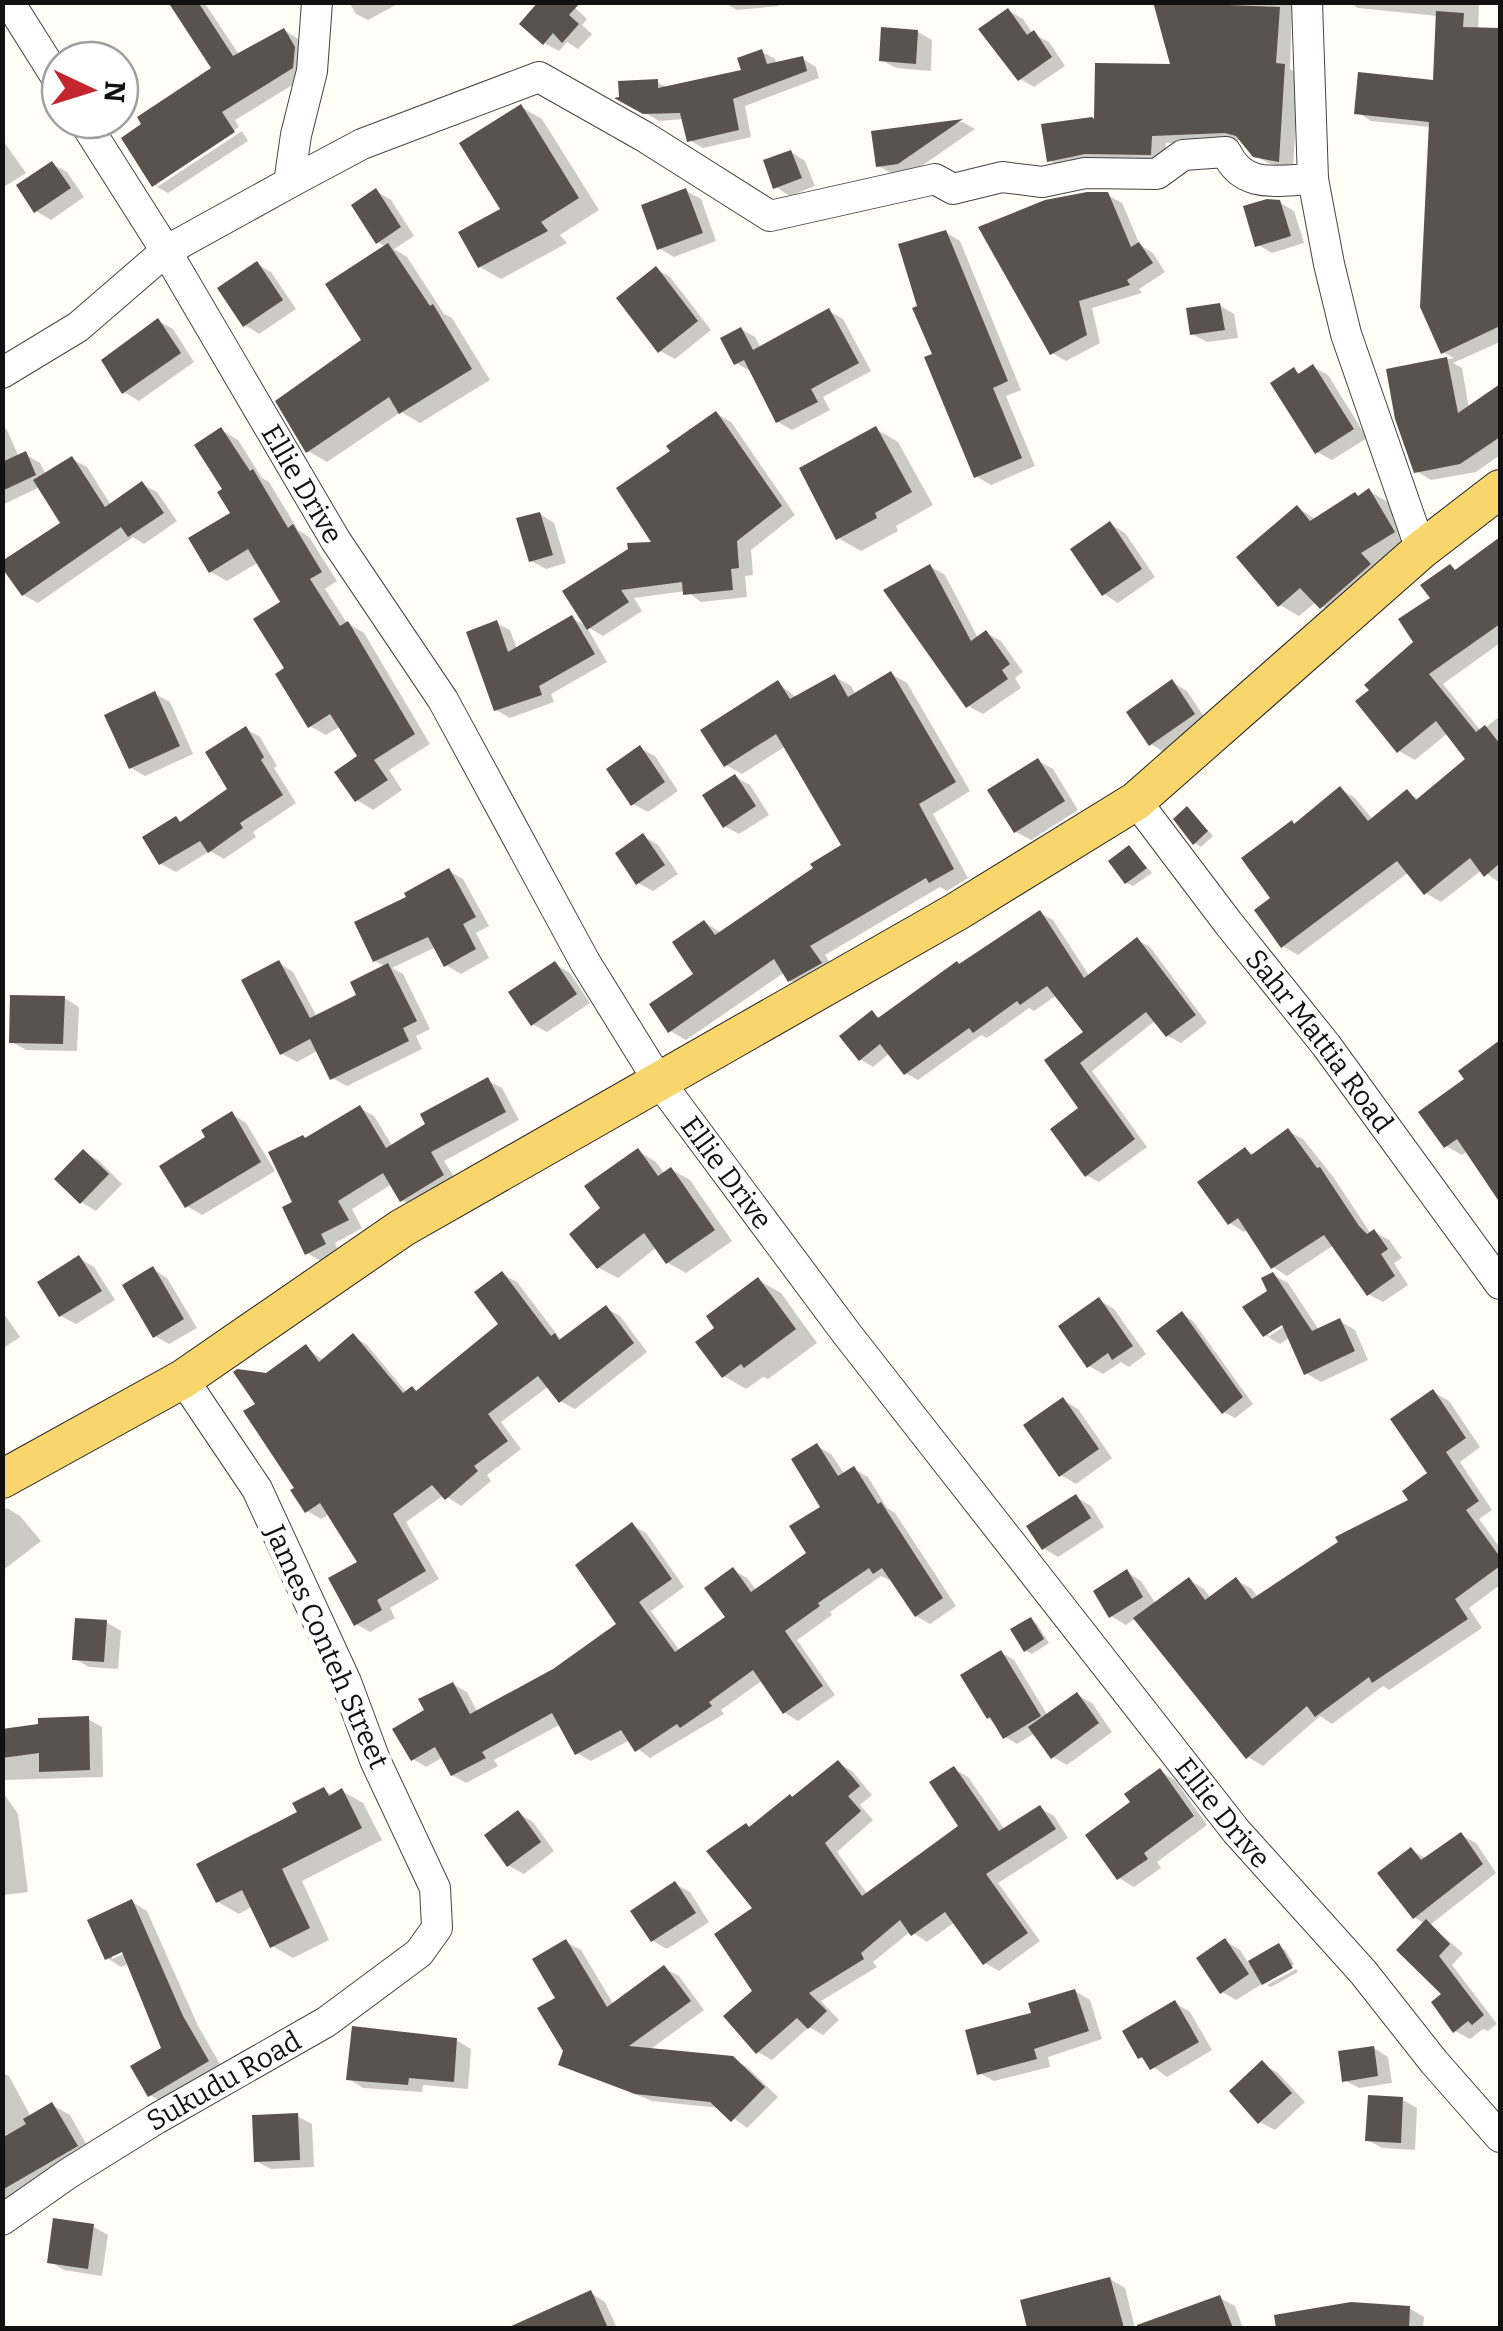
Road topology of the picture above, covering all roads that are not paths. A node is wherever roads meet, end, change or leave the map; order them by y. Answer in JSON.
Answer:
{"nodes":[{"id":1,"x":9,"y":2,"type":"edge"},
{"id":2,"x":317,"y":2,"type":"edge"},
{"id":3,"x":1306,"y":2,"type":"edge"},
{"id":4,"x":40,"y":51,"type":"edge"},
{"id":5,"x":96,"y":140,"type":"edge"},
{"id":6,"x":1313,"y":180,"type":"junction"},
{"id":7,"x":289,"y":182,"type":"junction"},
{"id":8,"x":166,"y":251,"type":"junction"},
{"id":9,"x":2,"y":373,"type":"edge"},
{"id":10,"x":1500,"y":489,"type":"edge"},
{"id":11,"x":1421,"y":550,"type":"junction"},
{"id":12,"x":1136,"y":801,"type":"junction"},
{"id":13,"x":658,"y":1080,"type":"junction"},
{"id":14,"x":1500,"y":1284,"type":"edge"},
{"id":15,"x":183,"y":1379,"type":"junction"},
{"id":16,"x":2,"y":1480,"type":"edge"},
{"id":17,"x":437,"y":1928,"type":"joint"},
{"id":18,"x":1500,"y":2137,"type":"edge"},
{"id":19,"x":2,"y":2220,"type":"edge"}],
"edges":[{"from":1,"to":4,"type":"street"},
{"from":2,"to":7,"type":"street"},
{"from":3,"to":6,"type":"street"},
{"from":5,"to":8,"type":"street","name":"Ellie Drive"},
{"from":6,"to":7,"type":"street"},
{"from":6,"to":11,"type":"street"},
{"from":7,"to":8,"type":"street"},
{"from":8,"to":9,"type":"street"},
{"from":8,"to":13,"type":"street","name":"Ellie Drive"},
{"from":10,"to":11,"type":"main road"},
{"from":11,"to":12,"type":"main road"},
{"from":12,"to":13,"type":"main road"},
{"from":12,"to":14,"type":"street","name":"Sahr Mattia Road"},
{"from":13,"to":15,"type":"main road"},
{"from":13,"to":18,"type":"street","name":"Ellie Drive"},
{"from":15,"to":16,"type":"main road"},
{"from":15,"to":17,"type":"street","name":"James Conteh Street"},
{"from":17,"to":19,"type":"street","name":"Sukudu Road"}]}
